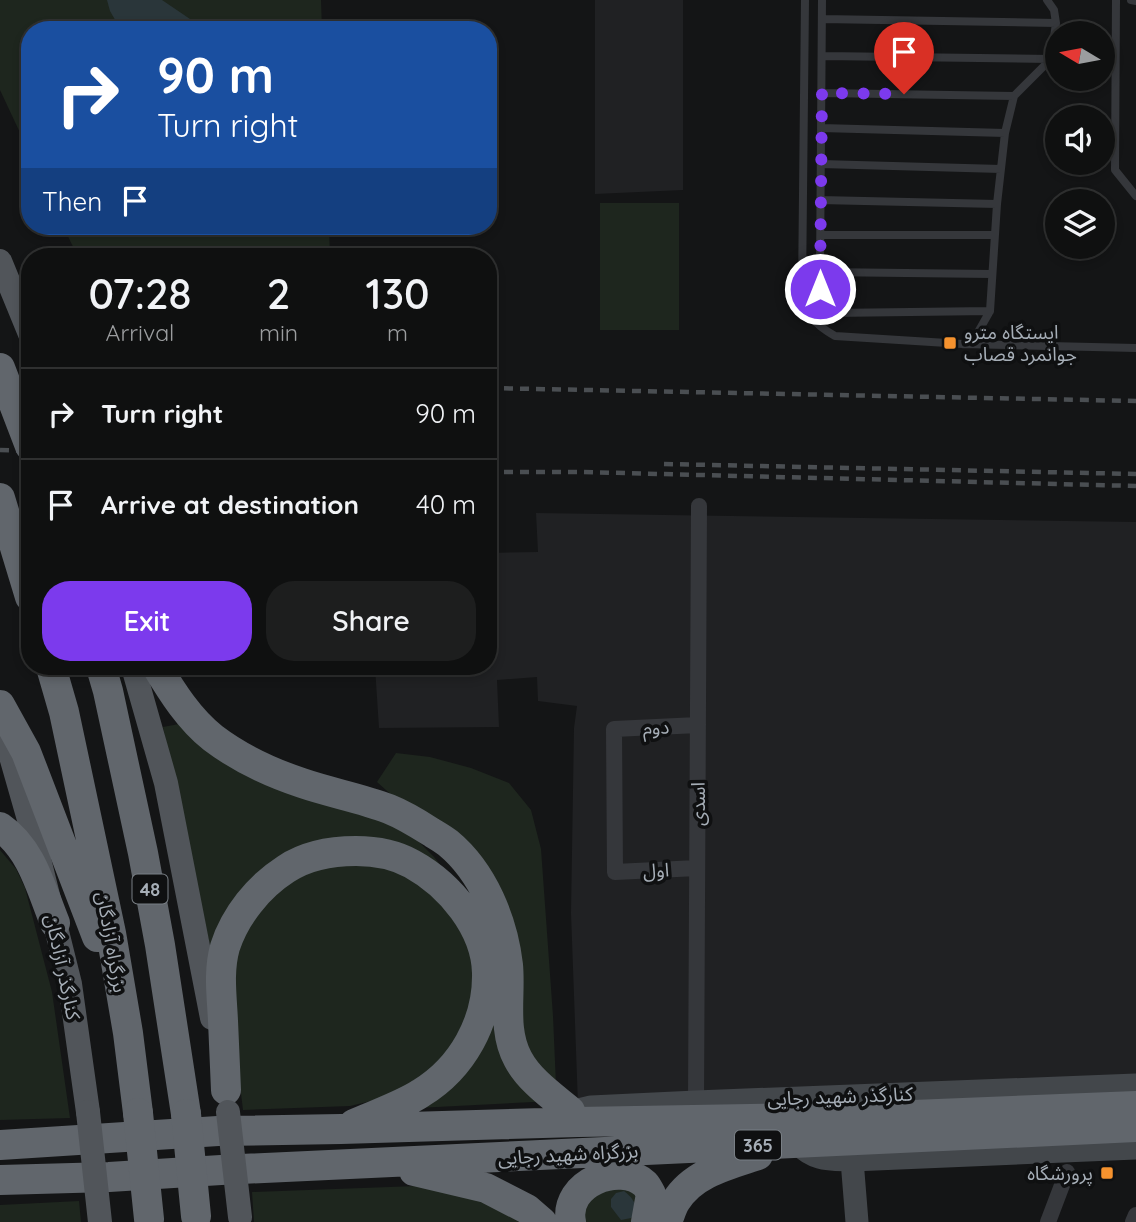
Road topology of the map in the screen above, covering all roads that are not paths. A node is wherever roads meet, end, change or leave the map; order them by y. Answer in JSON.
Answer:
{"nodes":[{"id":1,"x":806,"y":0,"type":"edge"},
{"id":2,"x":822,"y":0,"type":"edge"},
{"id":3,"x":1047,"y":0,"type":"edge"},
{"id":4,"x":1116,"y":0,"type":"edge"},
{"id":5,"x":822,"y":19,"type":"junction"},
{"id":6,"x":1055,"y":21,"type":"edge"},
{"id":7,"x":1045,"y":23,"type":"edge"},
{"id":8,"x":822,"y":56,"type":"junction"},
{"id":9,"x":1045,"y":59,"type":"edge"},
{"id":10,"x":1045,"y":65,"type":"edge"},
{"id":11,"x":822,"y":93,"type":"junction"},
{"id":12,"x":1014,"y":96,"type":"junction"},
{"id":13,"x":821,"y":128,"type":"junction"},
{"id":14,"x":1005,"y":133,"type":"junction"},
{"id":15,"x":821,"y":164,"type":"junction"},
{"id":16,"x":1001,"y":169,"type":"junction"},
{"id":17,"x":1136,"y":196,"type":"edge"},
{"id":18,"x":820,"y":200,"type":"junction"},
{"id":19,"x":997,"y":204,"type":"junction"},
{"id":20,"x":821,"y":235,"type":"junction"},
{"id":21,"x":995,"y":235,"type":"junction"},
{"id":22,"x":1,"y":262,"type":"edge"},
{"id":23,"x":820,"y":272,"type":"junction"},
{"id":24,"x":992,"y":274,"type":"junction"},
{"id":25,"x":990,"y":311,"type":"junction"},
{"id":26,"x":21,"y":312,"type":"edge"},
{"id":27,"x":963,"y":344,"type":"junction"},
{"id":28,"x":1136,"y":348,"type":"edge"},
{"id":29,"x":0,"y":368,"type":"edge"},
{"id":30,"x":21,"y":423,"type":"edge"},
{"id":31,"x":0,"y":498,"type":"edge"},
{"id":32,"x":699,"y":506,"type":"dead end"},
{"id":33,"x":21,"y":567,"type":"edge"},
{"id":34,"x":53,"y":675,"type":"edge"},
{"id":35,"x":103,"y":675,"type":"edge"},
{"id":36,"x":135,"y":675,"type":"edge"},
{"id":37,"x":162,"y":675,"type":"edge"},
{"id":38,"x":0,"y":705,"type":"edge"},
{"id":39,"x":0,"y":717,"type":"edge"},
{"id":40,"x":698,"y":725,"type":"junction"},
{"id":41,"x":0,"y":827,"type":"edge"},
{"id":42,"x":697,"y":868,"type":"junction"},
{"id":43,"x":615,"y":872,"type":"joint"},
{"id":44,"x":55,"y":923,"type":"junction"},
{"id":45,"x":124,"y":1009,"type":"junction"},
{"id":46,"x":1136,"y":1085,"type":"edge"},
{"id":47,"x":227,"y":1101,"type":"junction"},
{"id":48,"x":696,"y":1102,"type":"junction"},
{"id":49,"x":1136,"y":1106,"type":"edge"},
{"id":50,"x":559,"y":1117,"type":"junction"},
{"id":51,"x":1136,"y":1127,"type":"edge"},
{"id":52,"x":341,"y":1129,"type":"junction"},
{"id":53,"x":797,"y":1143,"type":"junction"},
{"id":54,"x":0,"y":1145,"type":"edge"},
{"id":55,"x":1136,"y":1148,"type":"edge"},
{"id":56,"x":852,"y":1160,"type":"junction"},
{"id":57,"x":380,"y":1163,"type":"junction"},
{"id":58,"x":1067,"y":1172,"type":"dead end"},
{"id":59,"x":60,"y":1179,"type":"junction"},
{"id":60,"x":0,"y":1180,"type":"edge"},
{"id":61,"x":0,"y":1195,"type":"edge"},
{"id":62,"x":1136,"y":1215,"type":"edge"},
{"id":63,"x":196,"y":1219,"type":"edge"},
{"id":64,"x":240,"y":1219,"type":"edge"},
{"id":65,"x":149,"y":1221,"type":"edge"},
{"id":66,"x":100,"y":1222,"type":"edge"},
{"id":67,"x":542,"y":1222,"type":"edge"},
{"id":68,"x":571,"y":1222,"type":"edge"},
{"id":69,"x":646,"y":1222,"type":"edge"},
{"id":70,"x":667,"y":1222,"type":"edge"},
{"id":71,"x":857,"y":1222,"type":"edge"},
{"id":72,"x":1048,"y":1222,"type":"edge"},
{"id":73,"x":1133,"y":1222,"type":"edge"}],
"edges":[{"from":1,"to":27,"type":"lane"},
{"from":2,"to":5,"type":"lane"},
{"from":3,"to":6,"type":"lane"},
{"from":4,"to":17,"type":"lane"},
{"from":5,"to":7,"type":"lane"},
{"from":5,"to":8,"type":"lane"},
{"from":8,"to":9,"type":"lane"},
{"from":8,"to":11,"type":"lane"},
{"from":10,"to":12,"type":"lane"},
{"from":11,"to":12,"type":"lane"},
{"from":11,"to":13,"type":"lane"},
{"from":12,"to":14,"type":"lane"},
{"from":13,"to":14,"type":"lane"},
{"from":13,"to":15,"type":"lane"},
{"from":14,"to":16,"type":"lane"},
{"from":15,"to":16,"type":"lane"},
{"from":15,"to":18,"type":"lane"},
{"from":16,"to":19,"type":"lane"},
{"from":18,"to":19,"type":"lane"},
{"from":18,"to":20,"type":"lane"},
{"from":19,"to":21,"type":"lane"},
{"from":20,"to":21,"type":"lane"},
{"from":20,"to":23,"type":"lane"},
{"from":21,"to":24,"type":"lane"},
{"from":22,"to":26,"type":"main road"},
{"from":23,"to":24,"type":"lane"},
{"from":23,"to":25,"type":"lane"},
{"from":24,"to":25,"type":"lane"},
{"from":25,"to":27,"type":"lane"},
{"from":27,"to":28,"type":"lane"},
{"from":29,"to":30,"type":"highway","bridge":true},
{"from":31,"to":33,"type":"highway"},
{"from":32,"to":40,"type":"street","name":"اسدی"},
{"from":34,"to":45,"type":"highway","name":"بزرگراه آزادگان","number":"48"},
{"from":35,"to":63,"type":"highway","number":"48","bridge":true},
{"from":36,"to":47,"type":"main road"},
{"from":37,"to":50,"type":"highway"},
{"from":38,"to":45,"type":"highway"},
{"from":39,"to":44,"type":"main road","name":"کنارگذر آزادگان"},
{"from":40,"to":42,"type":"street","name":"اسدی"},
{"from":40,"to":43,"type":"street","name":"دوم"},
{"from":41,"to":44,"type":"highway"},
{"from":42,"to":43,"type":"street","name":"اول"},
{"from":42,"to":48,"type":"street","name":"اسدی"},
{"from":44,"to":66,"type":"main road","name":"کنارگذر آزادگان","bridge":true},
{"from":45,"to":65,"type":"highway","name":"بزرگراه آزادگان","number":"48","bridge":true},
{"from":46,"to":48,"type":"street","name":"کنارگذر شهید رجایی"},
{"from":47,"to":52,"type":"highway"},
{"from":47,"to":64,"type":"main road","bridge":true},
{"from":48,"to":50,"type":"street","name":"کنارگذر شهید رجایی"},
{"from":49,"to":50,"type":"highway","name":"بزرگراه شهید رجایی","number":"365"},
{"from":50,"to":52,"type":"highway","name":"بزرگراه شهید رجایی","number":"365"},
{"from":51,"to":53,"type":"highway","name":"بزرگراه شهید رجایی","number":"365"},
{"from":52,"to":54,"type":"highway","name":"بزرگراه شهید رجایی","number":"365"},
{"from":53,"to":56,"type":"street"},
{"from":53,"to":57,"type":"highway","name":"بزرگراه شهید رجایی","number":"365"},
{"from":53,"to":70,"type":"highway"},
{"from":55,"to":56,"type":"street"},
{"from":56,"to":71,"type":"street"},
{"from":57,"to":59,"type":"highway","name":"بزرگراه شهید رجایی","number":"365"},
{"from":57,"to":67,"type":"highway"},
{"from":58,"to":72,"type":"street"},
{"from":59,"to":60,"type":"highway","name":"بزرگراه شهید رجایی","number":"365"},
{"from":59,"to":61,"type":"highway"},
{"from":62,"to":73,"type":"street"},
{"from":68,"to":69,"type":"highway"}]}
